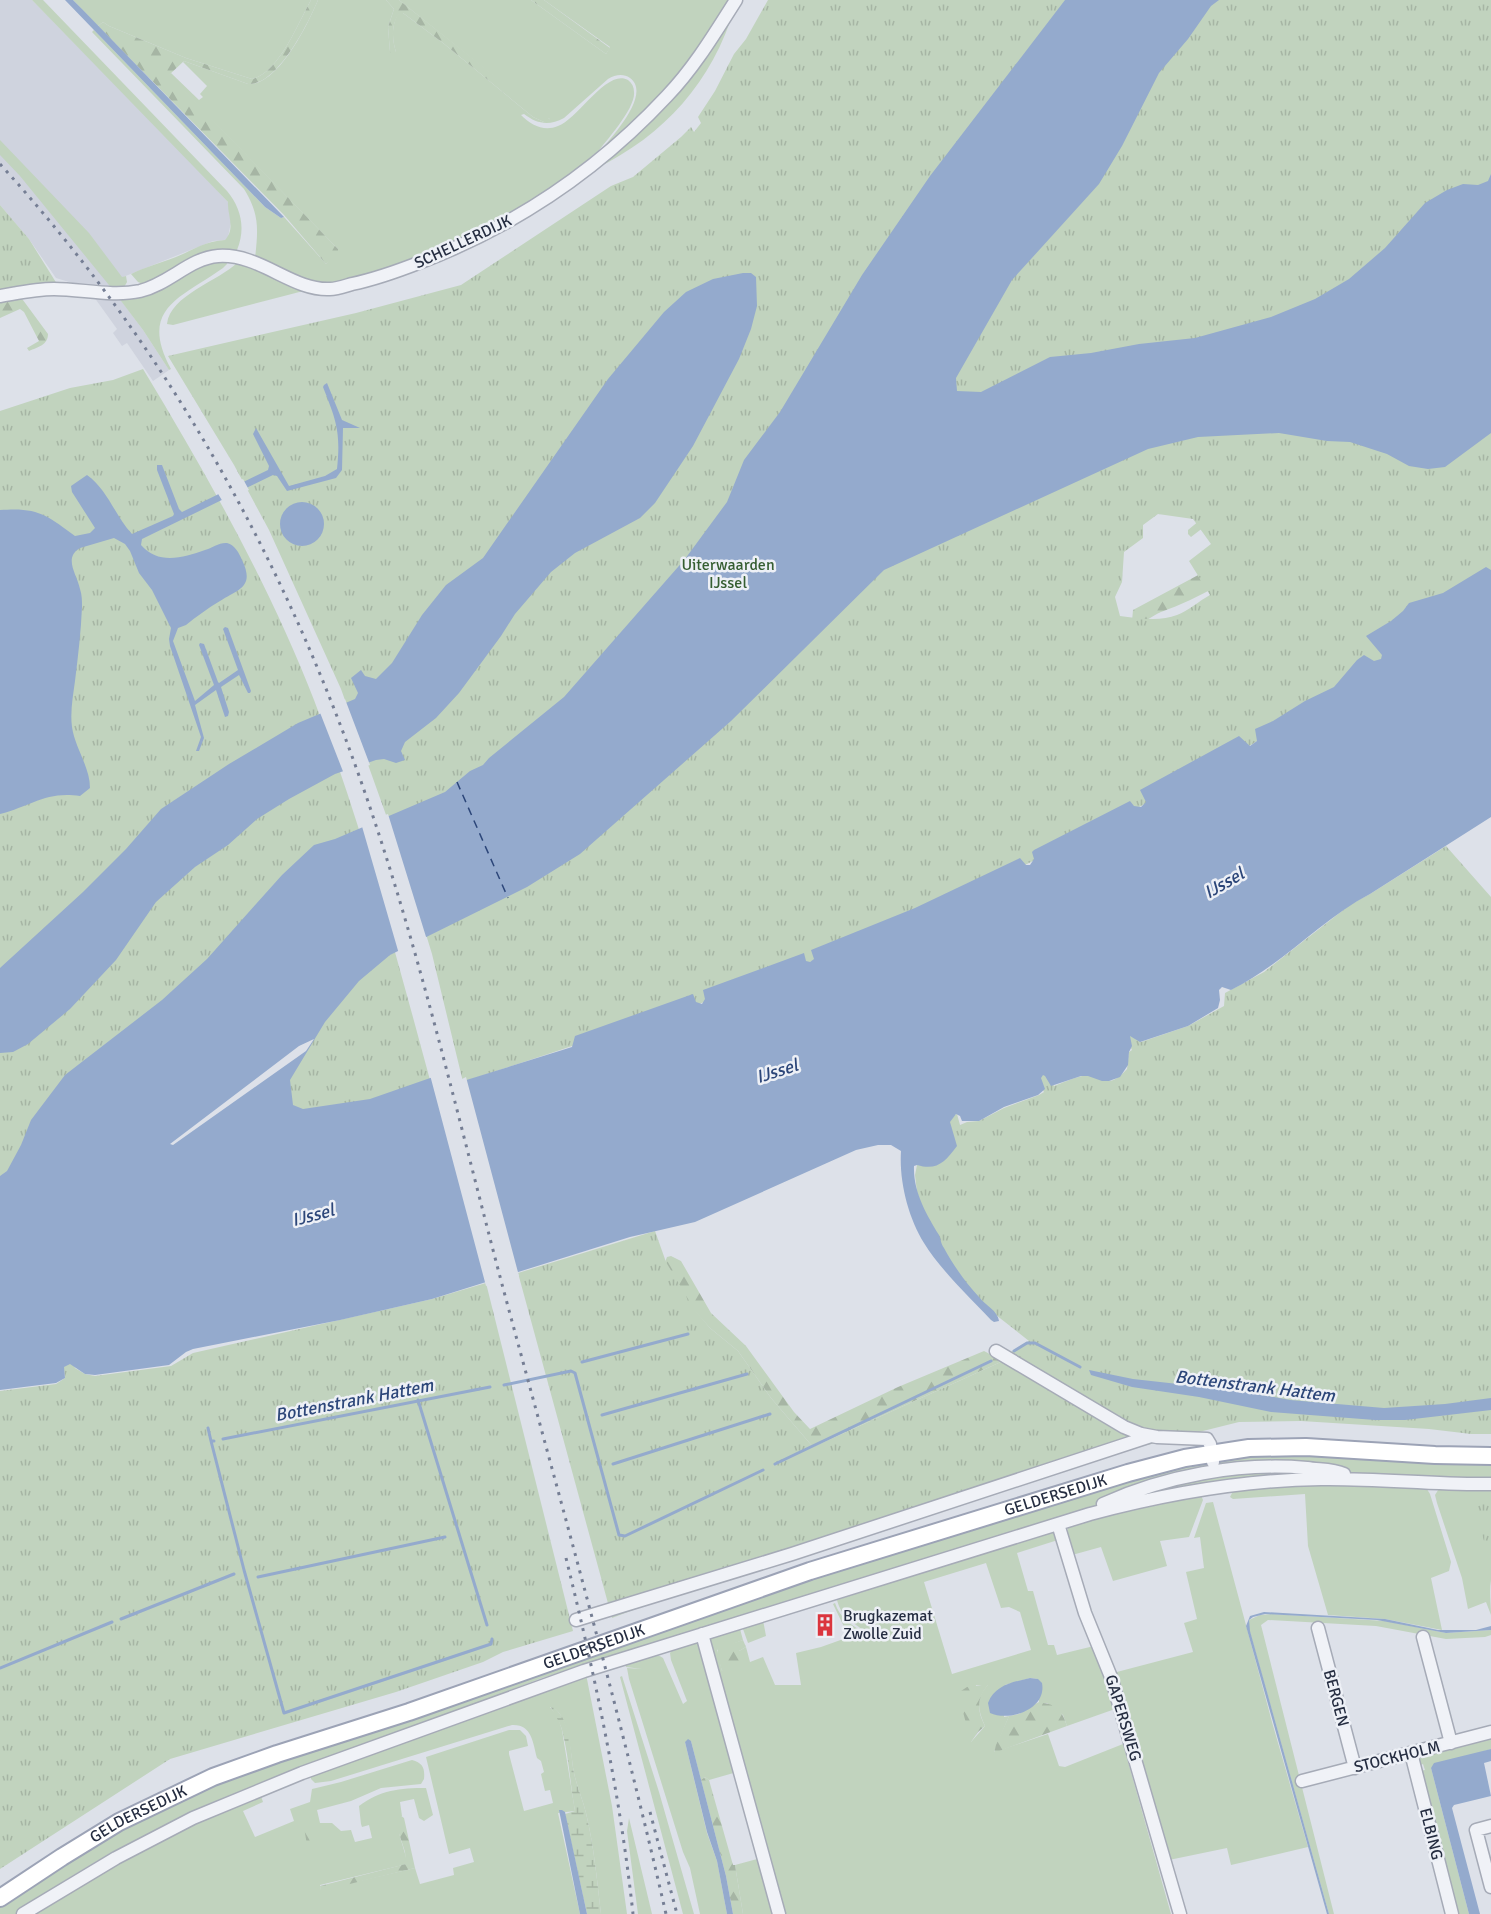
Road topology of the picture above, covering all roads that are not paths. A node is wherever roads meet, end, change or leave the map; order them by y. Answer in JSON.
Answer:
{"nodes":[{"id":1,"x":736,"y":0,"type":"edge"},
{"id":2,"x":0,"y":296,"type":"edge"},
{"id":3,"x":996,"y":1352,"type":"dead end"},
{"id":4,"x":1151,"y":1436,"type":"junction"},
{"id":5,"x":1212,"y":1453,"type":"junction"},
{"id":6,"x":1491,"y":1456,"type":"edge"},
{"id":7,"x":1214,"y":1471,"type":"junction"},
{"id":8,"x":1353,"y":1479,"type":"junction"},
{"id":9,"x":1491,"y":1484,"type":"edge"},
{"id":10,"x":1090,"y":1514,"type":"junction"},
{"id":11,"x":1058,"y":1524,"type":"junction"},
{"id":12,"x":576,"y":1620,"type":"dead end"},
{"id":13,"x":1318,"y":1628,"type":"dead end"},
{"id":14,"x":702,"y":1634,"type":"junction"},
{"id":15,"x":1423,"y":1638,"type":"dead end"},
{"id":16,"x":1491,"y":1732,"type":"edge"},
{"id":17,"x":1451,"y":1743,"type":"junction"},
{"id":18,"x":1411,"y":1753,"type":"junction"},
{"id":19,"x":1354,"y":1768,"type":"junction"},
{"id":20,"x":1302,"y":1781,"type":"dead end"},
{"id":21,"x":1485,"y":1828,"type":"edge"},
{"id":22,"x":1491,"y":1887,"type":"edge"},
{"id":23,"x":0,"y":1898,"type":"edge"},
{"id":24,"x":23,"y":1914,"type":"edge"},
{"id":25,"x":779,"y":1914,"type":"edge"},
{"id":26,"x":1180,"y":1914,"type":"edge"},
{"id":27,"x":1452,"y":1914,"type":"edge"}],
"edges":[{"from":1,"to":2,"type":"street","name":"SCHELLERDIJK"},
{"from":3,"to":4,"type":"street","name":"GELDERSEDIJK"},
{"from":4,"to":5,"type":"street","name":"GELDERSEDIJK"},
{"from":4,"to":12,"type":"street","name":"GELDERSEDIJK"},
{"from":5,"to":6,"type":"main road","name":"GELDERSEDIJK"},
{"from":5,"to":7,"type":"street"},
{"from":5,"to":23,"type":"main road","name":"GELDERSEDIJK"},
{"from":7,"to":8,"type":"street","name":"GELDERSEDIJK"},
{"from":7,"to":10,"type":"street","name":"GELDERSEDIJK"},
{"from":8,"to":9,"type":"street","name":"GELDERSEDIJK"},
{"from":8,"to":10,"type":"street","name":"GELDERSEDIJK"},
{"from":10,"to":11,"type":"street","name":"GELDERSEDIJK"},
{"from":11,"to":14,"type":"street","name":"GELDERSEDIJK"},
{"from":11,"to":26,"type":"street","name":"GAPERSWEG"},
{"from":13,"to":19,"type":"street","name":"BERGEN"},
{"from":14,"to":24,"type":"street","name":"GELDERSEDIJK"},
{"from":14,"to":25,"type":"street"},
{"from":15,"to":17,"type":"street"},
{"from":16,"to":17,"type":"street","name":"STOCKHOLM"},
{"from":17,"to":18,"type":"street","name":"STOCKHOLM"},
{"from":18,"to":19,"type":"street","name":"STOCKHOLM"},
{"from":18,"to":27,"type":"street","name":"ELBING"},
{"from":19,"to":20,"type":"street","name":"STOCKHOLM"},
{"from":21,"to":22,"type":"street"}]}
